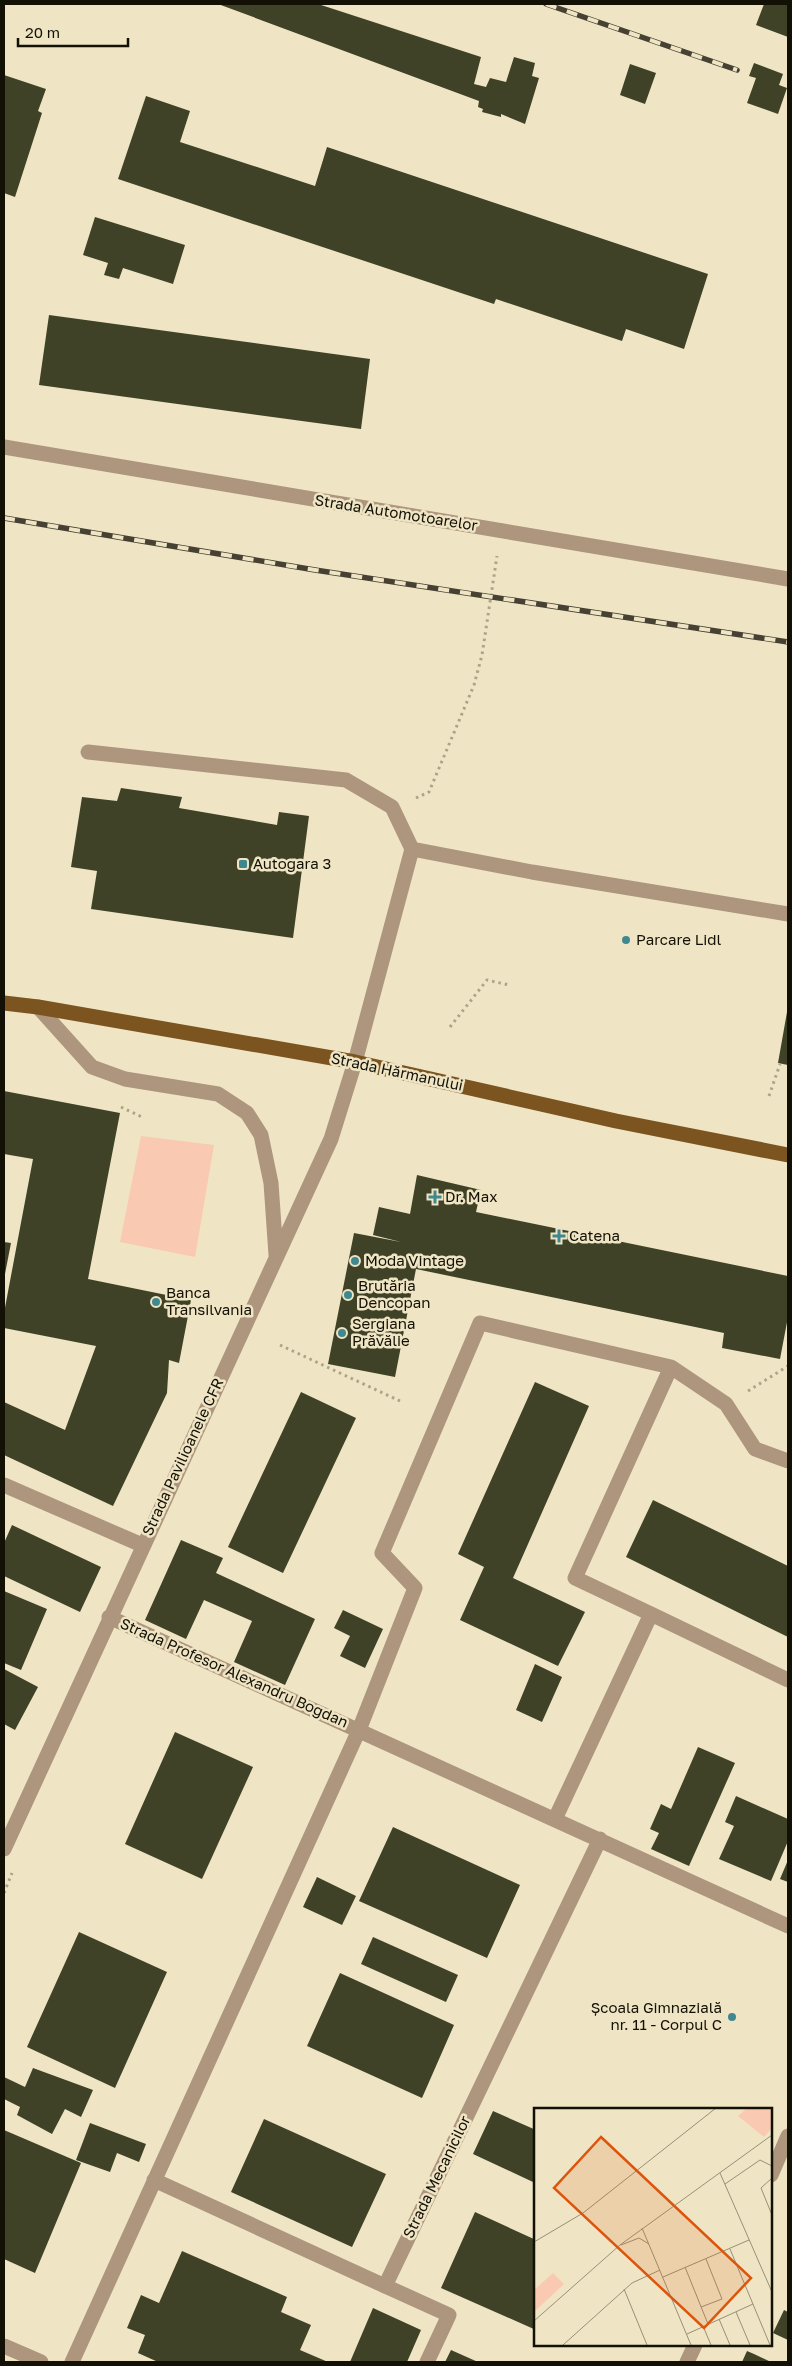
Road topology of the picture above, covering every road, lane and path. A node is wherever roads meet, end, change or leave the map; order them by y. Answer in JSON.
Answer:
{"nodes":[{"id":1,"x":4,"y":447,"type":"edge"},
{"id":2,"x":500,"y":531,"type":"junction"},
{"id":3,"x":788,"y":579,"type":"edge"},
{"id":4,"x":88,"y":752,"type":"dead end"},
{"id":5,"x":392,"y":807,"type":"junction"},
{"id":6,"x":412,"y":849,"type":"junction"},
{"id":7,"x":788,"y":914,"type":"edge"},
{"id":8,"x":509,"y":985,"type":"dead end"},
{"id":9,"x":4,"y":1003,"type":"edge"},
{"id":10,"x":38,"y":1007,"type":"junction"},
{"id":11,"x":450,"y":1027,"type":"dead end"},
{"id":12,"x":355,"y":1062,"type":"junction"},
{"id":13,"x":780,"y":1064,"type":"dead end"},
{"id":14,"x":769,"y":1096,"type":"dead end"},
{"id":15,"x":121,"y":1107,"type":"dead end"},
{"id":16,"x":144,"y":1118,"type":"dead end"},
{"id":17,"x":788,"y":1155,"type":"edge"},
{"id":18,"x":276,"y":1257,"type":"junction"},
{"id":19,"x":280,"y":1345,"type":"dead end"},
{"id":20,"x":788,"y":1366,"type":"edge"},
{"id":21,"x":671,"y":1367,"type":"junction"},
{"id":22,"x":400,"y":1401,"type":"dead end"},
{"id":23,"x":726,"y":1404,"type":"junction"},
{"id":24,"x":788,"y":1461,"type":"edge"},
{"id":25,"x":4,"y":1485,"type":"edge"},
{"id":26,"x":142,"y":1545,"type":"junction"},
{"id":27,"x":651,"y":1614,"type":"junction"},
{"id":28,"x":109,"y":1617,"type":"junction"},
{"id":29,"x":788,"y":1680,"type":"edge"},
{"id":30,"x":359,"y":1730,"type":"junction"},
{"id":31,"x":555,"y":1819,"type":"junction"},
{"id":32,"x":600,"y":1839,"type":"junction"},
{"id":33,"x":4,"y":1848,"type":"edge"},
{"id":34,"x":788,"y":1926,"type":"edge"},
{"id":35,"x":788,"y":2136,"type":"edge"},
{"id":36,"x":772,"y":2173,"type":"edge"},
{"id":37,"x":154,"y":2180,"type":"junction"},
{"id":38,"x":384,"y":2286,"type":"junction"},
{"id":39,"x":695,"y":2346,"type":"edge"},
{"id":40,"x":4,"y":2347,"type":"edge"},
{"id":41,"x":42,"y":2362,"type":"edge"},
{"id":42,"x":72,"y":2362,"type":"edge"},
{"id":43,"x":427,"y":2362,"type":"edge"},
{"id":44,"x":688,"y":2362,"type":"edge"}],
"edges":[{"from":1,"to":2,"type":"street","name":"Strada Automotoarelor"},
{"from":2,"to":3,"type":"street","name":"Strada Automotoarelor"},
{"from":2,"to":5,"type":"path"},
{"from":4,"to":5,"type":"street"},
{"from":5,"to":6,"type":"street"},
{"from":6,"to":7,"type":"street"},
{"from":6,"to":12,"type":"street","name":"Strada Pavilioanele CFR"},
{"from":8,"to":11,"type":"path"},
{"from":9,"to":10,"type":"main road","name":"Strada Hărmanului"},
{"from":10,"to":12,"type":"main road","name":"Strada Hărmanului"},
{"from":10,"to":18,"type":"street"},
{"from":12,"to":17,"type":"main road","name":"Strada Hărmanului"},
{"from":12,"to":18,"type":"street","name":"Strada Pavilioanele CFR"},
{"from":13,"to":14,"type":"path"},
{"from":15,"to":16,"type":"path"},
{"from":18,"to":26,"type":"street","name":"Strada Pavilioanele CFR"},
{"from":19,"to":22,"type":"path"},
{"from":20,"to":23,"type":"path"},
{"from":21,"to":23,"type":"street","name":"Strada Profesor Alexandru Bogdan"},
{"from":21,"to":27,"type":"street"},
{"from":21,"to":30,"type":"street","name":"Strada Profesor Alexandru Bogdan"},
{"from":23,"to":24,"type":"street","name":"Strada Profesor Alexandru Bogdan"},
{"from":25,"to":26,"type":"street"},
{"from":26,"to":28,"type":"street","name":"Strada Pavilioanele CFR"},
{"from":27,"to":29,"type":"street"},
{"from":27,"to":31,"type":"street"},
{"from":28,"to":30,"type":"street","name":"Strada Profesor Alexandru Bogdan"},
{"from":28,"to":33,"type":"street","name":"Strada Pavilioanele CFR"},
{"from":30,"to":31,"type":"street","name":"Strada Profesor Alexandru Bogdan"},
{"from":30,"to":37,"type":"street"},
{"from":31,"to":32,"type":"street","name":"Strada Profesor Alexandru Bogdan"},
{"from":32,"to":34,"type":"street","name":"Strada Profesor Alexandru Bogdan"},
{"from":32,"to":38,"type":"street","name":"Strada Mecanicilor"},
{"from":35,"to":36,"type":"street"},
{"from":37,"to":38,"type":"street"},
{"from":37,"to":42,"type":"street"},
{"from":38,"to":43,"type":"street"},
{"from":39,"to":44,"type":"street"},
{"from":40,"to":41,"type":"street"}]}
